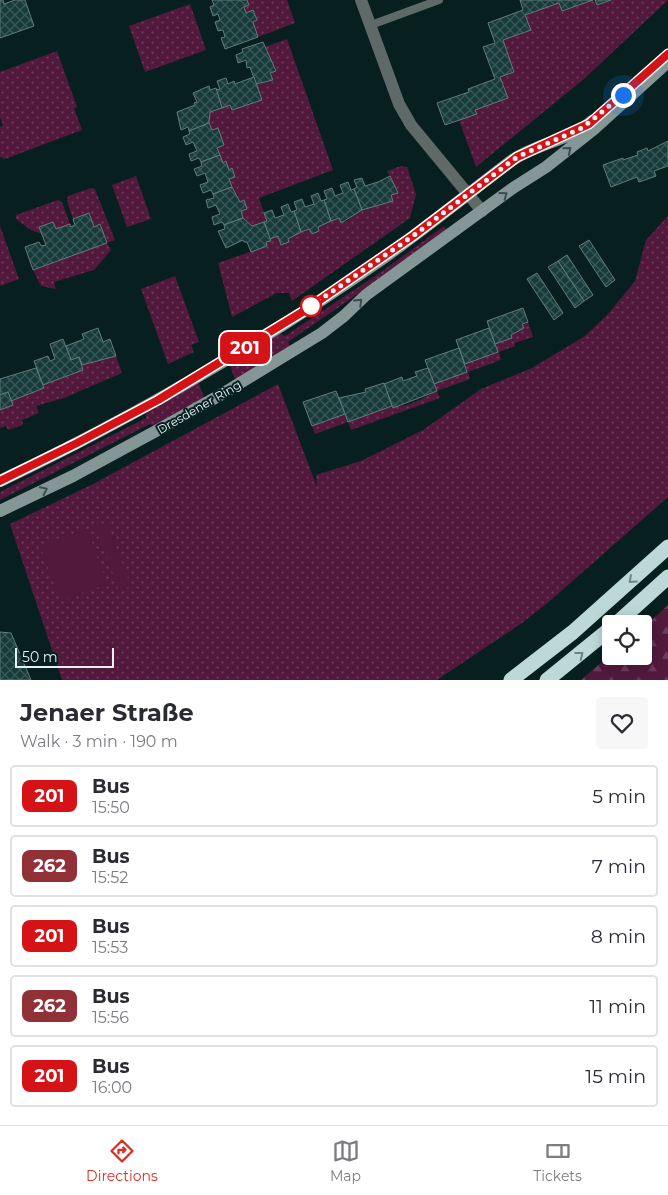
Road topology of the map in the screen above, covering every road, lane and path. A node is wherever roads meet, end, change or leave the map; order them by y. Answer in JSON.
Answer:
{"nodes":[{"id":1,"x":361,"y":0,"type":"edge"},
{"id":2,"x":439,"y":0,"type":"edge"},
{"id":3,"x":371,"y":26,"type":"junction"},
{"id":4,"x":668,"y":54,"type":"edge"},
{"id":5,"x":668,"y":62,"type":"edge"},
{"id":6,"x":468,"y":194,"type":"junction"},
{"id":7,"x":482,"y":211,"type":"junction"},
{"id":8,"x":0,"y":481,"type":"edge"},
{"id":9,"x":0,"y":511,"type":"edge"},
{"id":10,"x":668,"y":547,"type":"edge"},
{"id":11,"x":668,"y":578,"type":"edge"},
{"id":12,"x":626,"y":615,"type":"edge"},
{"id":13,"x":602,"y":635,"type":"edge"},
{"id":14,"x":512,"y":680,"type":"edge"},
{"id":15,"x":547,"y":680,"type":"edge"}],
"edges":[{"from":1,"to":3,"type":"street"},
{"from":2,"to":3,"type":"lane"},
{"from":3,"to":6,"type":"street"},
{"from":4,"to":6,"type":"street"},
{"from":7,"to":5,"type":"street","name":"Dresdener Ring","one_way":true},
{"from":6,"to":7,"type":"street"},
{"from":6,"to":8,"type":"street"},
{"from":9,"to":7,"type":"street","name":"Dresdener Ring","one_way":true},
{"from":10,"to":14,"type":"highway","one_way":true},
{"from":11,"to":12,"type":"highway"},
{"from":15,"to":13,"type":"highway","one_way":true}]}
